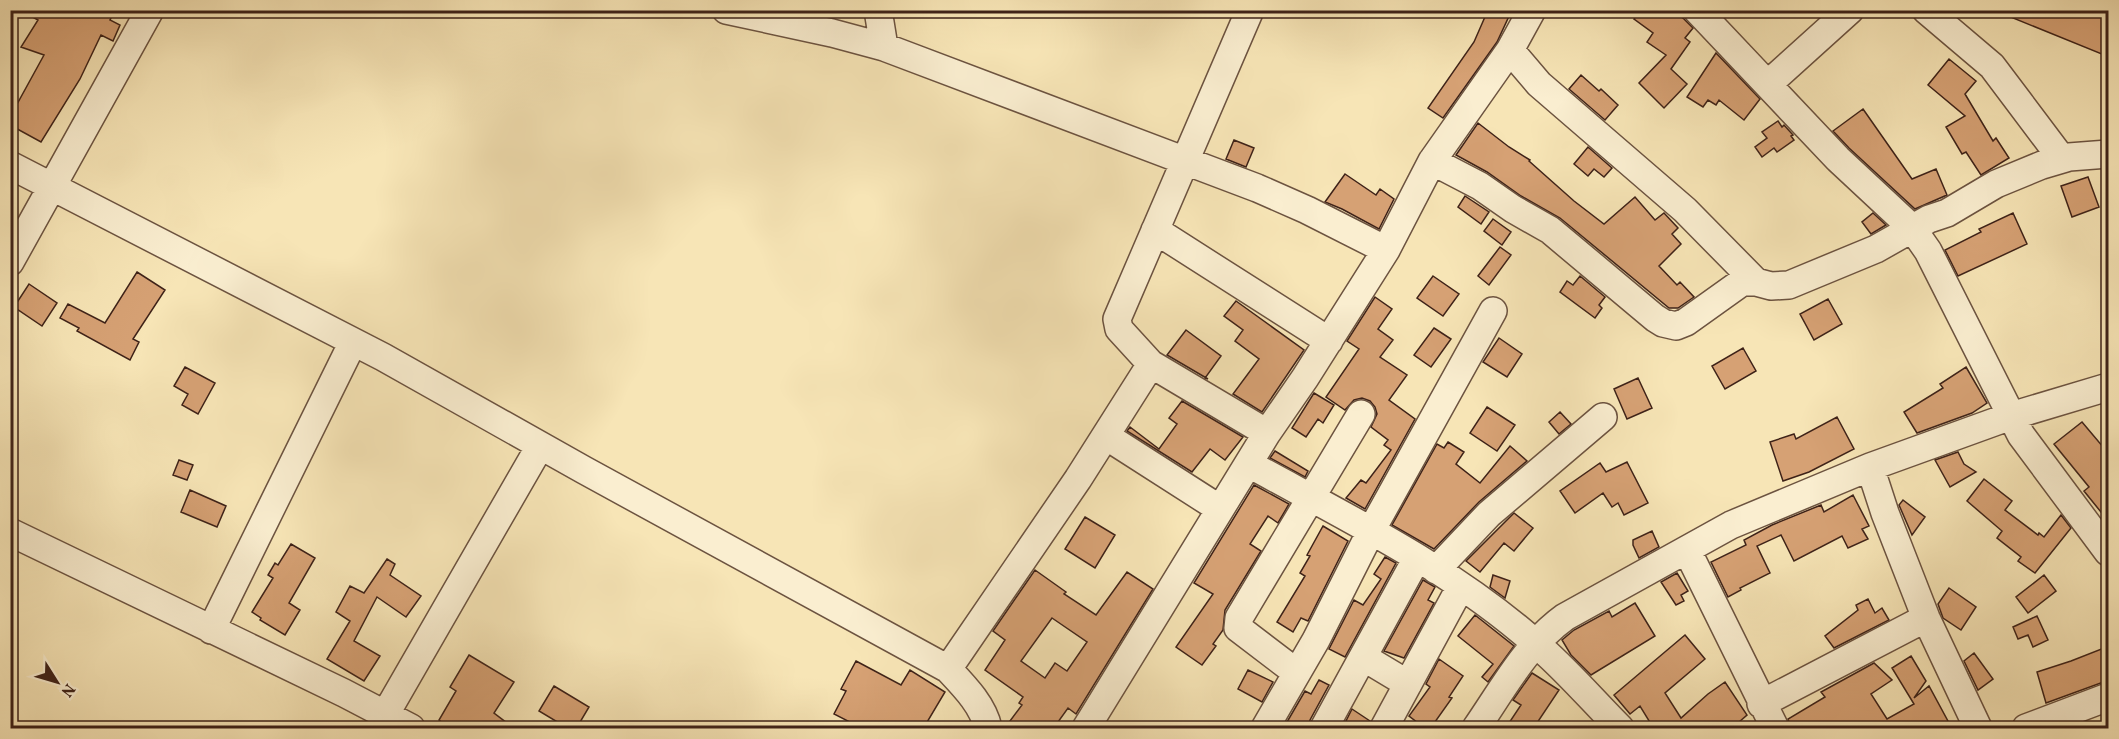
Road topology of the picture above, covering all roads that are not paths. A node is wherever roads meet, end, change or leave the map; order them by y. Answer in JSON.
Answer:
{"nodes":[{"id":1,"x":150,"y":10,"type":"edge"},
{"id":2,"x":726,"y":10,"type":"edge"},
{"id":3,"x":878,"y":10,"type":"edge"},
{"id":4,"x":1250,"y":10,"type":"edge"},
{"id":5,"x":1532,"y":10,"type":"edge"},
{"id":6,"x":1697,"y":10,"type":"edge"},
{"id":7,"x":1850,"y":10,"type":"edge"},
{"id":8,"x":1926,"y":10,"type":"edge"},
{"id":9,"x":884,"y":47,"type":"junction"},
{"id":10,"x":1510,"y":50,"type":"junction"},
{"id":11,"x":1768,"y":84,"type":"junction"},
{"id":12,"x":2109,"y":154,"type":"edge"},
{"id":13,"x":2062,"y":159,"type":"junction"},
{"id":14,"x":1185,"y":161,"type":"junction"},
{"id":15,"x":1432,"y":161,"type":"junction"},
{"id":16,"x":10,"y":165,"type":"edge"},
{"id":17,"x":52,"y":187,"type":"junction"},
{"id":18,"x":1912,"y":228,"type":"junction"},
{"id":19,"x":1155,"y":230,"type":"junction"},
{"id":20,"x":1386,"y":250,"type":"junction"},
{"id":21,"x":10,"y":262,"type":"edge"},
{"id":22,"x":1756,"y":282,"type":"junction"},
{"id":23,"x":1493,"y":311,"type":"dead end"},
{"id":24,"x":1125,"y":336,"type":"junction"},
{"id":25,"x":1329,"y":341,"type":"junction"},
{"id":26,"x":353,"y":342,"type":"junction"},
{"id":27,"x":1151,"y":364,"type":"junction"},
{"id":28,"x":2109,"y":387,"type":"edge"},
{"id":29,"x":1361,"y":414,"type":"dead end"},
{"id":30,"x":2011,"y":416,"type":"junction"},
{"id":31,"x":1603,"y":417,"type":"dead end"},
{"id":32,"x":1113,"y":425,"type":"junction"},
{"id":33,"x":1267,"y":433,"type":"junction"},
{"id":34,"x":540,"y":446,"type":"junction"},
{"id":35,"x":1248,"y":464,"type":"junction"},
{"id":36,"x":1870,"y":467,"type":"junction"},
{"id":37,"x":1310,"y":498,"type":"junction"},
{"id":38,"x":1220,"y":508,"type":"junction"},
{"id":39,"x":1371,"y":531,"type":"junction"},
{"id":40,"x":10,"y":532,"type":"edge"},
{"id":41,"x":1687,"y":550,"type":"junction"},
{"id":42,"x":2109,"y":552,"type":"edge"},
{"id":43,"x":1426,"y":564,"type":"junction"},
{"id":44,"x":1461,"y":586,"type":"junction"},
{"id":45,"x":1926,"y":618,"type":"junction"},
{"id":46,"x":211,"y":630,"type":"junction"},
{"id":47,"x":1534,"y":643,"type":"junction"},
{"id":48,"x":1363,"y":657,"type":"junction"},
{"id":49,"x":948,"y":669,"type":"junction"},
{"id":50,"x":1297,"y":673,"type":"junction"},
{"id":51,"x":1408,"y":684,"type":"junction"},
{"id":52,"x":2109,"y":697,"type":"edge"},
{"id":53,"x":1761,"y":704,"type":"junction"},
{"id":54,"x":385,"y":715,"type":"junction"},
{"id":55,"x":2076,"y":720,"type":"edge"},
{"id":56,"x":411,"y":729,"type":"edge"},
{"id":57,"x":988,"y":729,"type":"edge"},
{"id":58,"x":1086,"y":729,"type":"edge"},
{"id":59,"x":1265,"y":729,"type":"edge"},
{"id":60,"x":1324,"y":729,"type":"edge"},
{"id":61,"x":1384,"y":729,"type":"edge"},
{"id":62,"x":1476,"y":729,"type":"edge"},
{"id":63,"x":1620,"y":729,"type":"edge"},
{"id":64,"x":1775,"y":729,"type":"edge"},
{"id":65,"x":1978,"y":729,"type":"edge"},
{"id":66,"x":2026,"y":729,"type":"edge"}],
"edges":[{"from":1,"to":17,"type":"street"},
{"from":2,"to":9,"type":"street"},
{"from":3,"to":9,"type":"street"},
{"from":4,"to":14,"type":"street"},
{"from":5,"to":10,"type":"street"},
{"from":6,"to":11,"type":"street"},
{"from":7,"to":11,"type":"street"},
{"from":8,"to":13,"type":"street"},
{"from":9,"to":14,"type":"street"},
{"from":10,"to":15,"type":"street"},
{"from":10,"to":22,"type":"street"},
{"from":11,"to":18,"type":"street"},
{"from":12,"to":13,"type":"street"},
{"from":13,"to":18,"type":"street"},
{"from":14,"to":19,"type":"street"},
{"from":14,"to":20,"type":"street"},
{"from":15,"to":20,"type":"street"},
{"from":15,"to":22,"type":"street"},
{"from":16,"to":17,"type":"street"},
{"from":17,"to":21,"type":"street"},
{"from":17,"to":26,"type":"street"},
{"from":18,"to":22,"type":"street"},
{"from":18,"to":30,"type":"street"},
{"from":19,"to":24,"type":"street"},
{"from":19,"to":25,"type":"street"},
{"from":20,"to":25,"type":"street"},
{"from":23,"to":39,"type":"street"},
{"from":24,"to":27,"type":"street"},
{"from":24,"to":32,"type":"street"},
{"from":25,"to":33,"type":"street"},
{"from":26,"to":34,"type":"street"},
{"from":26,"to":46,"type":"street"},
{"from":27,"to":32,"type":"street"},
{"from":27,"to":33,"type":"street"},
{"from":28,"to":30,"type":"street"},
{"from":29,"to":37,"type":"street"},
{"from":30,"to":36,"type":"street"},
{"from":30,"to":42,"type":"street"},
{"from":31,"to":43,"type":"street"},
{"from":32,"to":38,"type":"street"},
{"from":32,"to":49,"type":"street"},
{"from":33,"to":35,"type":"street"},
{"from":34,"to":49,"type":"street"},
{"from":34,"to":54,"type":"street"},
{"from":35,"to":37,"type":"street"},
{"from":35,"to":38,"type":"street"},
{"from":36,"to":41,"type":"street"},
{"from":36,"to":45,"type":"street"},
{"from":37,"to":39,"type":"street"},
{"from":37,"to":50,"type":"street"},
{"from":38,"to":58,"type":"street"},
{"from":39,"to":43,"type":"street"},
{"from":39,"to":50,"type":"street"},
{"from":40,"to":46,"type":"street"},
{"from":41,"to":47,"type":"street"},
{"from":41,"to":53,"type":"street"},
{"from":43,"to":44,"type":"street"},
{"from":43,"to":48,"type":"street"},
{"from":44,"to":47,"type":"street"},
{"from":44,"to":51,"type":"street"},
{"from":45,"to":53,"type":"street"},
{"from":45,"to":65,"type":"street"},
{"from":46,"to":54,"type":"street"},
{"from":47,"to":62,"type":"street"},
{"from":47,"to":63,"type":"street"},
{"from":48,"to":51,"type":"street"},
{"from":48,"to":60,"type":"street"},
{"from":49,"to":57,"type":"street"},
{"from":50,"to":59,"type":"street"},
{"from":51,"to":61,"type":"street"},
{"from":52,"to":55,"type":"street"},
{"from":53,"to":64,"type":"street"},
{"from":54,"to":56,"type":"street"},
{"from":55,"to":66,"type":"street"}]}
